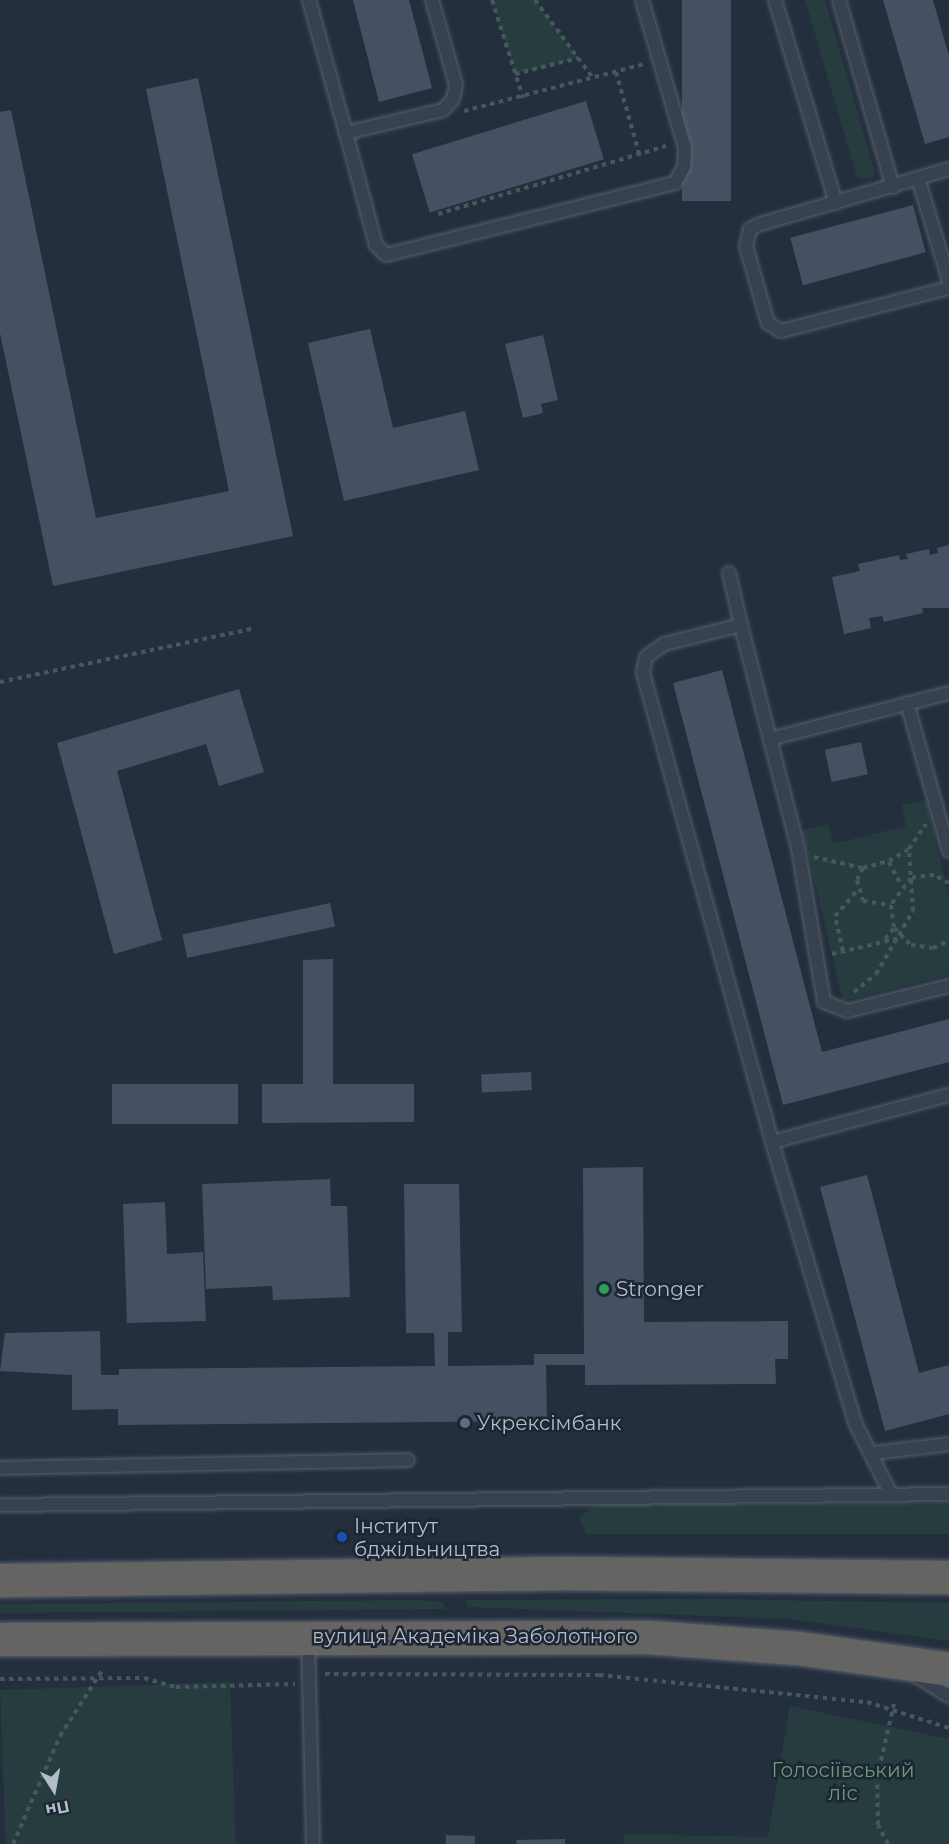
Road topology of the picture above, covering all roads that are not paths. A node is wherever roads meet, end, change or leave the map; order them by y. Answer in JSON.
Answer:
{"nodes":[{"id":1,"x":309,"y":0,"type":"edge"},
{"id":2,"x":432,"y":0,"type":"edge"},
{"id":3,"x":642,"y":0,"type":"edge"},
{"id":4,"x":775,"y":0,"type":"edge"},
{"id":5,"x":839,"y":0,"type":"edge"},
{"id":6,"x":346,"y":133,"type":"junction"},
{"id":7,"x":949,"y":169,"type":"edge"},
{"id":8,"x":918,"y":178,"type":"junction"},
{"id":9,"x":892,"y":186,"type":"junction"},
{"id":10,"x":836,"y":203,"type":"junction"},
{"id":11,"x":949,"y":281,"type":"edge"},
{"id":12,"x":949,"y":288,"type":"edge"},
{"id":13,"x":729,"y":573,"type":"dead end"},
{"id":14,"x":741,"y":625,"type":"junction"},
{"id":15,"x":949,"y":693,"type":"edge"},
{"id":16,"x":907,"y":703,"type":"junction"},
{"id":17,"x":770,"y":739,"type":"junction"},
{"id":18,"x":949,"y":851,"type":"edge"},
{"id":19,"x":949,"y":986,"type":"edge"},
{"id":20,"x":949,"y":1095,"type":"edge"},
{"id":21,"x":772,"y":1142,"type":"junction"},
{"id":22,"x":949,"y":1444,"type":"edge"},
{"id":23,"x":874,"y":1453,"type":"junction"},
{"id":24,"x":408,"y":1460,"type":"dead end"},
{"id":25,"x":0,"y":1468,"type":"edge"},
{"id":26,"x":891,"y":1494,"type":"junction"},
{"id":27,"x":949,"y":1494,"type":"edge"},
{"id":28,"x":0,"y":1505,"type":"edge"},
{"id":29,"x":949,"y":1577,"type":"edge"},
{"id":30,"x":0,"y":1580,"type":"edge"},
{"id":31,"x":308,"y":1635,"type":"junction"},
{"id":32,"x":0,"y":1639,"type":"edge"},
{"id":33,"x":891,"y":1659,"type":"junction"},
{"id":34,"x":949,"y":1669,"type":"edge"},
{"id":35,"x":949,"y":1696,"type":"edge"},
{"id":36,"x":313,"y":1844,"type":"edge"}],
"edges":[{"from":1,"to":6,"type":"lane"},
{"from":2,"to":6,"type":"lane"},
{"from":3,"to":6,"type":"lane"},
{"from":4,"to":10,"type":"lane"},
{"from":5,"to":9,"type":"lane"},
{"from":7,"to":8,"type":"lane"},
{"from":8,"to":9,"type":"lane"},
{"from":8,"to":11,"type":"lane"},
{"from":9,"to":10,"type":"lane"},
{"from":10,"to":12,"type":"lane"},
{"from":13,"to":14,"type":"lane"},
{"from":14,"to":17,"type":"lane"},
{"from":14,"to":21,"type":"lane"},
{"from":15,"to":16,"type":"lane"},
{"from":16,"to":17,"type":"lane"},
{"from":16,"to":18,"type":"lane"},
{"from":17,"to":19,"type":"lane"},
{"from":20,"to":21,"type":"lane"},
{"from":21,"to":23,"type":"lane"},
{"from":22,"to":23,"type":"lane"},
{"from":23,"to":26,"type":"lane"},
{"from":24,"to":25,"type":"lane"},
{"from":26,"to":27,"type":"lane"},
{"from":26,"to":28,"type":"lane"},
{"from":29,"to":30,"type":"highway"},
{"from":31,"to":32,"type":"highway","name":"вулиця Академіка Заболотного"},
{"from":31,"to":33,"type":"highway","name":"вулиця Академіка Заболотного"},
{"from":31,"to":36,"type":"lane"},
{"from":33,"to":34,"type":"highway","name":"вулиця Академіка Заболотного"},
{"from":33,"to":35,"type":"lane"}]}
